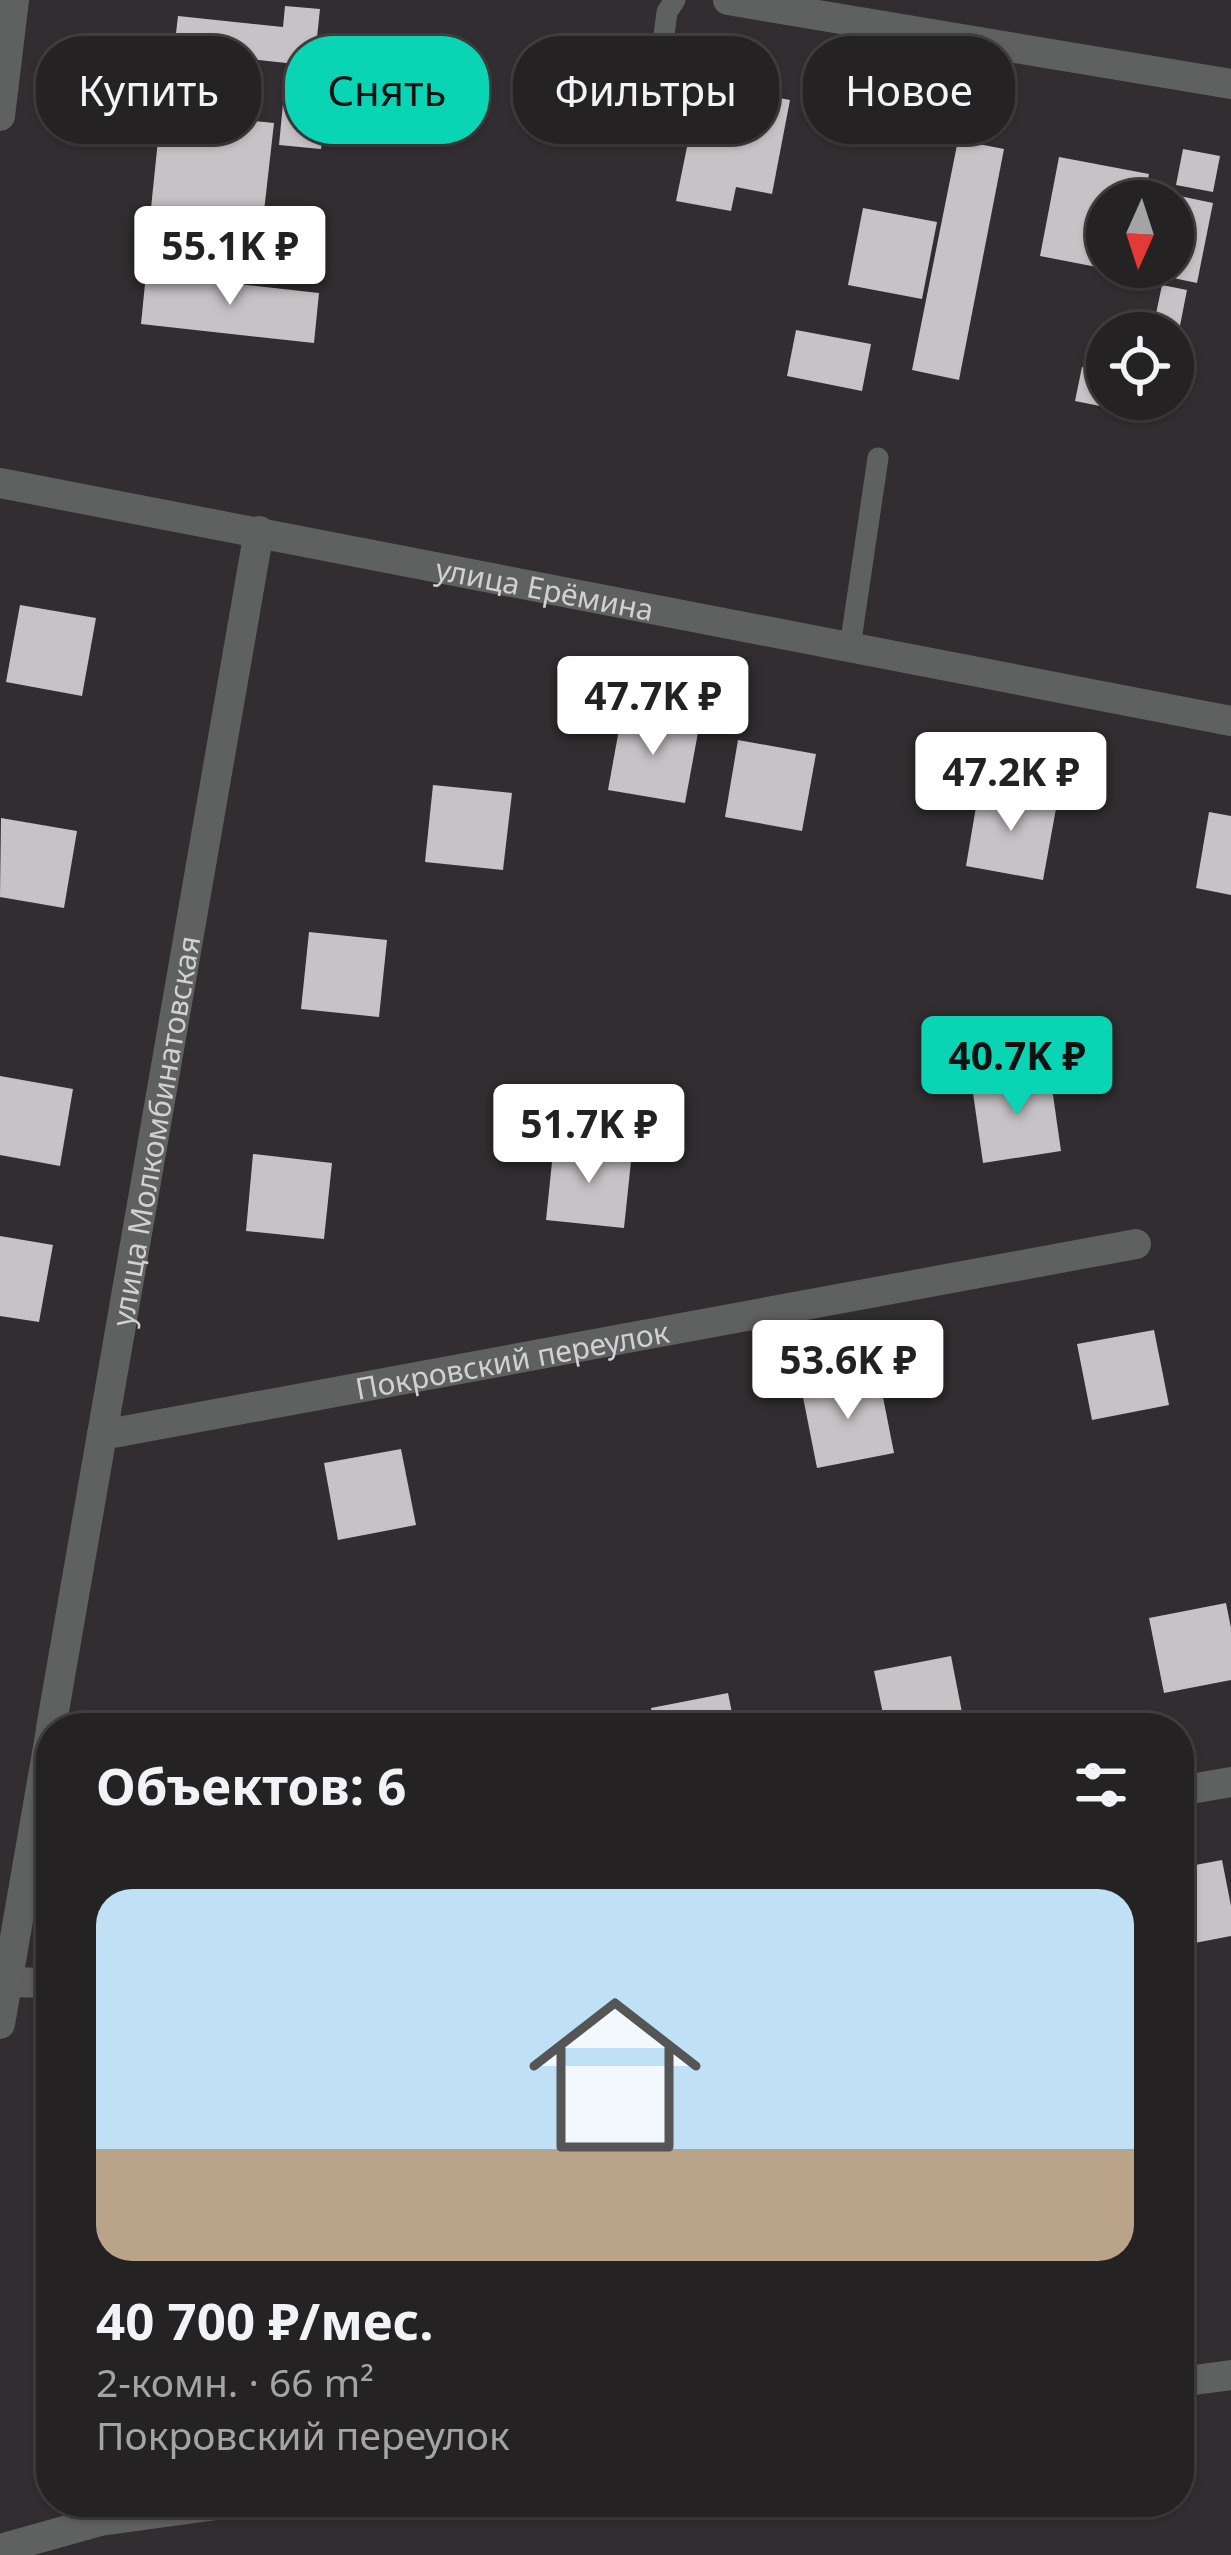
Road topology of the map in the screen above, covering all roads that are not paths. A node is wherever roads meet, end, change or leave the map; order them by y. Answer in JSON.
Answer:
{"nodes":[{"id":1,"x":14,"y":0,"type":"edge"},
{"id":2,"x":675,"y":0,"type":"edge"},
{"id":3,"x":728,"y":0,"type":"edge"},
{"id":4,"x":664,"y":36,"type":"edge"},
{"id":5,"x":1231,"y":83,"type":"edge"},
{"id":6,"x":0,"y":116,"type":"edge"},
{"id":7,"x":878,"y":458,"type":"dead end"},
{"id":8,"x":0,"y":483,"type":"edge"},
{"id":9,"x":259,"y":531,"type":"junction"},
{"id":10,"x":850,"y":646,"type":"junction"},
{"id":11,"x":1231,"y":721,"type":"edge"},
{"id":12,"x":1136,"y":1244,"type":"dead end"},
{"id":13,"x":102,"y":1435,"type":"junction"},
{"id":14,"x":54,"y":1713,"type":"edge"},
{"id":15,"x":1231,"y":1782,"type":"edge"},
{"id":16,"x":1194,"y":1788,"type":"edge"},
{"id":17,"x":36,"y":1815,"type":"edge"},
{"id":18,"x":7,"y":1982,"type":"junction"},
{"id":19,"x":36,"y":1983,"type":"edge"},
{"id":20,"x":0,"y":2024,"type":"edge"},
{"id":21,"x":1231,"y":2375,"type":"edge"},
{"id":22,"x":1194,"y":2380,"type":"edge"},
{"id":23,"x":129,"y":2517,"type":"edge"},
{"id":24,"x":0,"y":2549,"type":"edge"}],
"edges":[{"from":1,"to":6,"type":"street"},
{"from":2,"to":4,"type":"lane"},
{"from":3,"to":5,"type":"street"},
{"from":7,"to":10,"type":"lane"},
{"from":8,"to":9,"type":"street","name":"улица Ерёмина"},
{"from":9,"to":10,"type":"street","name":"улица Ерёмина"},
{"from":9,"to":13,"type":"street","name":"улица Молкомбинатовская"},
{"from":10,"to":11,"type":"street","name":"улица Ерёмина"},
{"from":12,"to":13,"type":"street","name":"Покровский переулок"},
{"from":13,"to":14,"type":"street","name":"улица Молкомбинатовская"},
{"from":15,"to":16,"type":"street"},
{"from":17,"to":18,"type":"street","name":"улица Молкомбинатовская"},
{"from":18,"to":19,"type":"street"},
{"from":18,"to":20,"type":"street","name":"улица Молкомбинатовская"},
{"from":21,"to":22,"type":"street"},
{"from":23,"to":24,"type":"street"}]}
